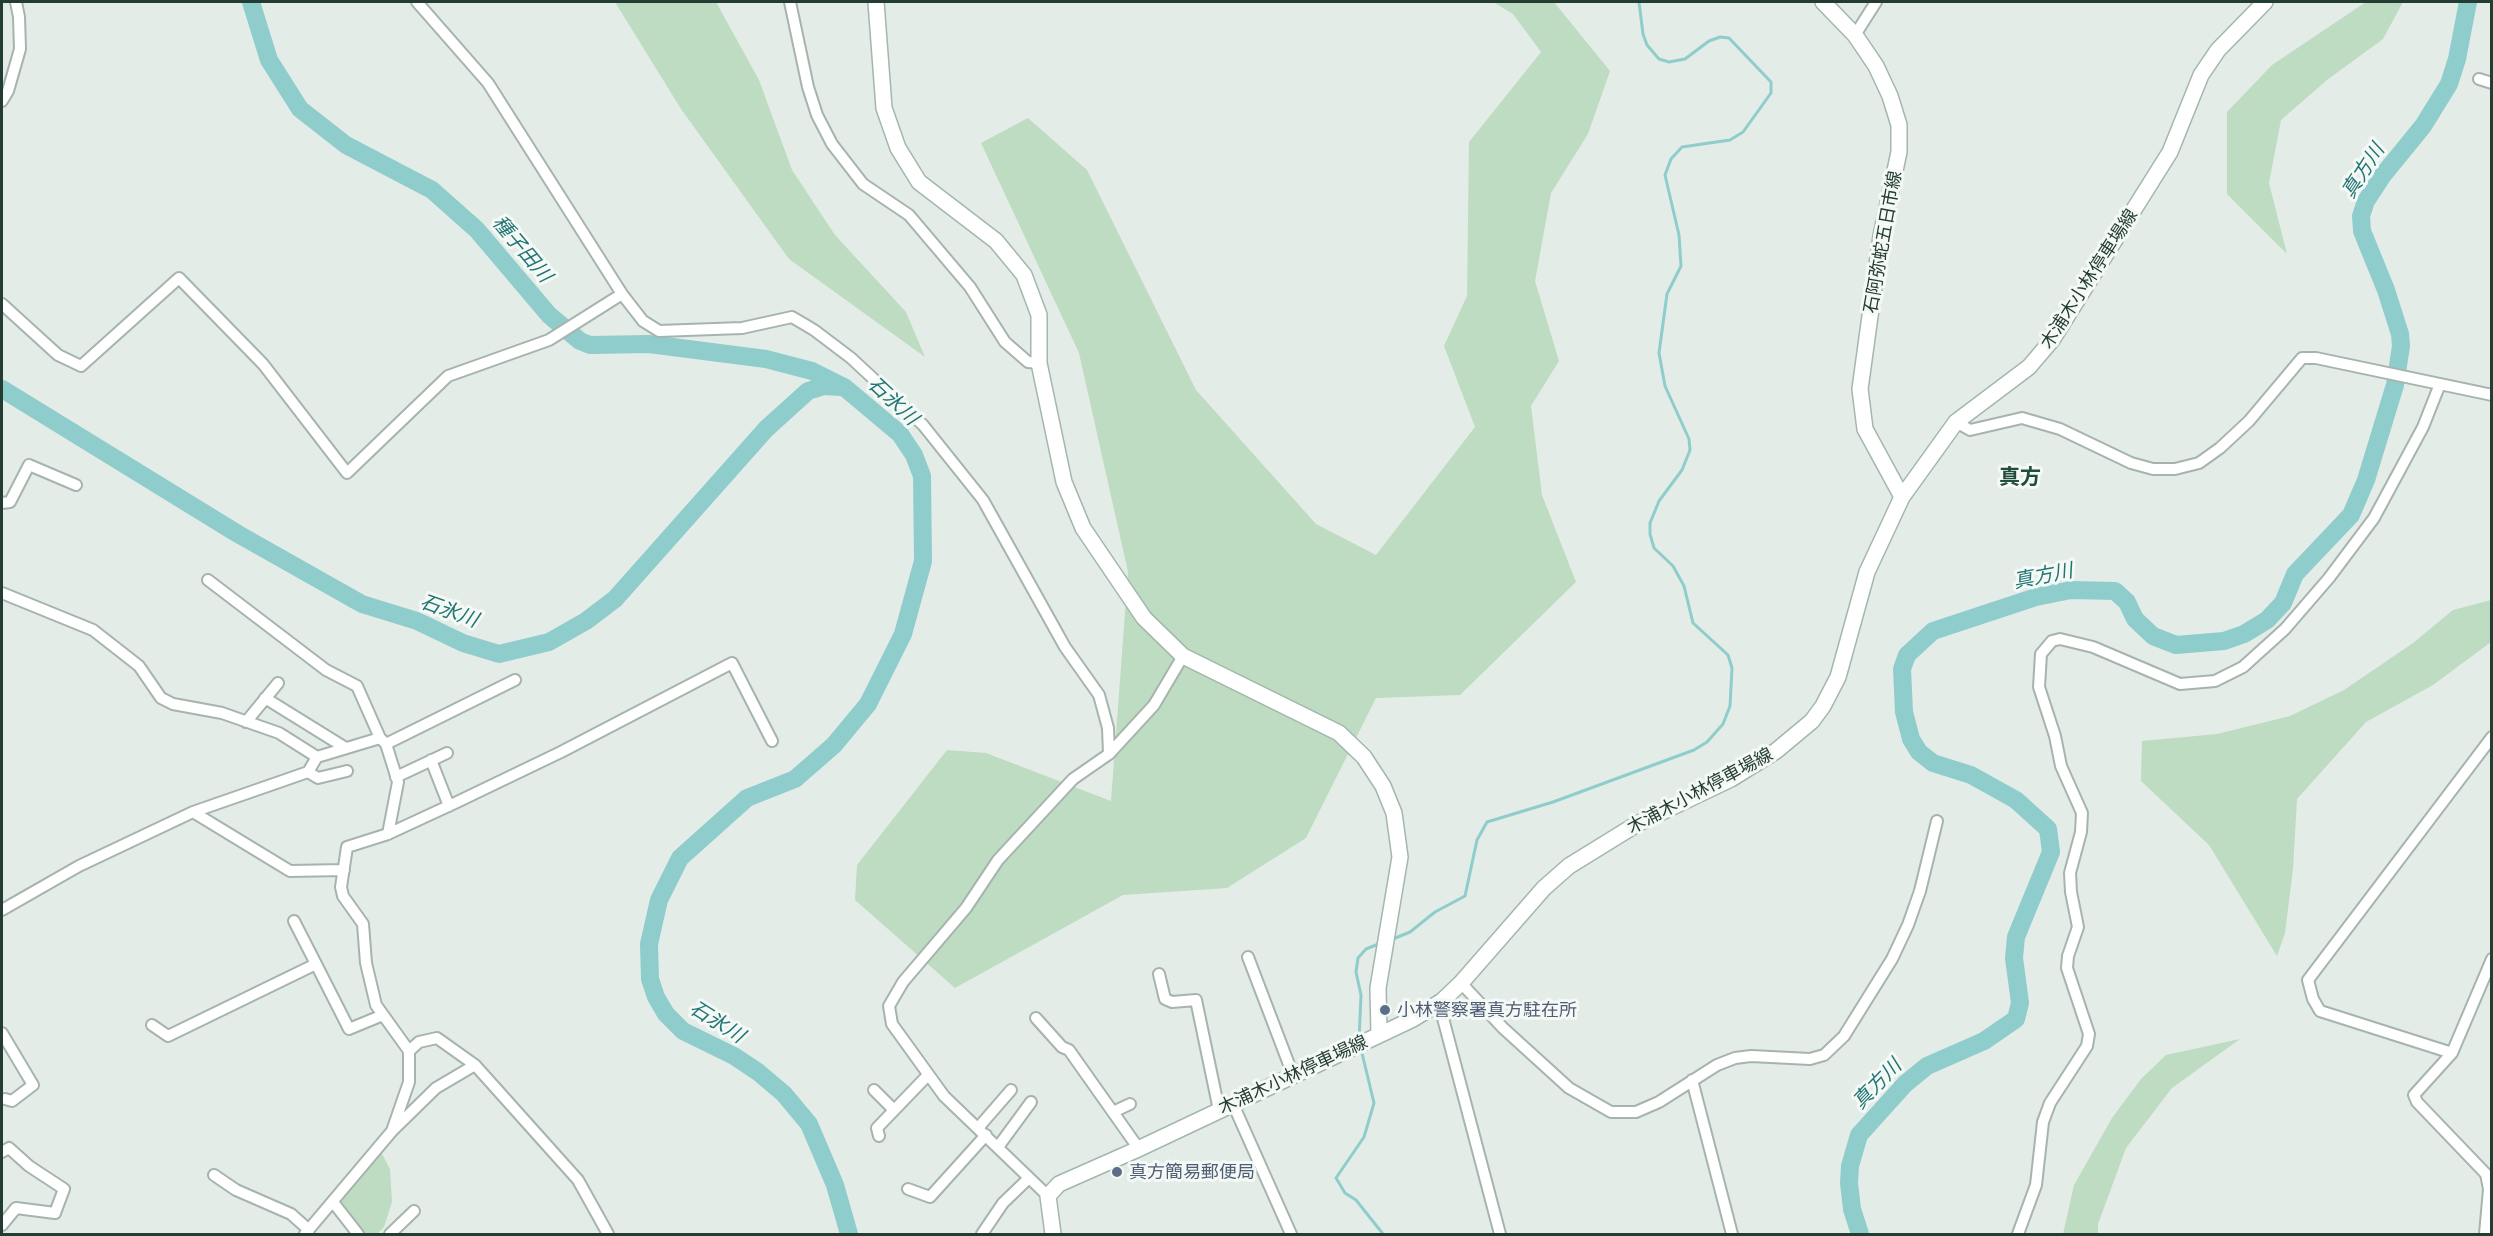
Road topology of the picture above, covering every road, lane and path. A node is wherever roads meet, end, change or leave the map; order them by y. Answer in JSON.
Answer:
{"nodes":[{"id":1,"x":16,"y":2,"type":"edge"},
{"id":2,"x":417,"y":2,"type":"edge"},
{"id":3,"x":790,"y":2,"type":"edge"},
{"id":4,"x":876,"y":2,"type":"edge"},
{"id":5,"x":1823,"y":2,"type":"edge"},
{"id":6,"x":1876,"y":2,"type":"edge"},
{"id":7,"x":2265,"y":2,"type":"edge"},
{"id":8,"x":1855,"y":35,"type":"junction"},
{"id":9,"x":2480,"y":79,"type":"dead end"},
{"id":10,"x":2492,"y":83,"type":"edge"},
{"id":11,"x":2,"y":101,"type":"edge"},
{"id":12,"x":622,"y":294,"type":"junction"},
{"id":13,"x":2,"y":304,"type":"edge"},
{"id":14,"x":1039,"y":363,"type":"junction"},
{"id":15,"x":2436,"y":383,"type":"junction"},
{"id":16,"x":2492,"y":395,"type":"edge"},
{"id":17,"x":1956,"y":423,"type":"junction"},
{"id":18,"x":76,"y":485,"type":"dead end"},
{"id":19,"x":1902,"y":497,"type":"junction"},
{"id":20,"x":2,"y":502,"type":"edge"},
{"id":21,"x":208,"y":580,"type":"dead end"},
{"id":22,"x":2,"y":593,"type":"edge"},
{"id":23,"x":1183,"y":656,"type":"junction"},
{"id":24,"x":515,"y":680,"type":"dead end"},
{"id":25,"x":278,"y":683,"type":"dead end"},
{"id":26,"x":265,"y":698,"type":"junction"},
{"id":27,"x":246,"y":722,"type":"junction"},
{"id":28,"x":2492,"y":737,"type":"edge"},
{"id":29,"x":383,"y":741,"type":"junction"},
{"id":30,"x":772,"y":741,"type":"dead end"},
{"id":31,"x":344,"y":747,"type":"junction"},
{"id":32,"x":447,"y":753,"type":"dead end"},
{"id":33,"x":1109,"y":754,"type":"junction"},
{"id":34,"x":317,"y":757,"type":"junction"},
{"id":35,"x":431,"y":760,"type":"junction"},
{"id":36,"x":347,"y":771,"type":"dead end"},
{"id":37,"x":308,"y":772,"type":"junction"},
{"id":38,"x":396,"y":777,"type":"junction"},
{"id":39,"x":449,"y":806,"type":"junction"},
{"id":40,"x":193,"y":812,"type":"junction"},
{"id":41,"x":1937,"y":821,"type":"dead end"},
{"id":42,"x":388,"y":834,"type":"junction"},
{"id":43,"x":344,"y":870,"type":"junction"},
{"id":44,"x":2,"y":910,"type":"edge"},
{"id":45,"x":294,"y":921,"type":"dead end"},
{"id":46,"x":1248,"y":957,"type":"dead end"},
{"id":47,"x":2492,"y":959,"type":"edge"},
{"id":48,"x":316,"y":964,"type":"junction"},
{"id":49,"x":1159,"y":974,"type":"dead end"},
{"id":50,"x":1461,"y":983,"type":"junction"},
{"id":51,"x":1439,"y":1003,"type":"junction"},
{"id":52,"x":383,"y":1015,"type":"junction"},
{"id":53,"x":1036,"y":1018,"type":"dead end"},
{"id":54,"x":152,"y":1026,"type":"dead end"},
{"id":55,"x":2,"y":1033,"type":"edge"},
{"id":56,"x":1379,"y":1034,"type":"junction"},
{"id":57,"x":408,"y":1051,"type":"junction"},
{"id":58,"x":2452,"y":1053,"type":"junction"},
{"id":59,"x":475,"y":1065,"type":"junction"},
{"id":60,"x":928,"y":1075,"type":"junction"},
{"id":61,"x":1293,"y":1075,"type":"junction"},
{"id":62,"x":1692,"y":1080,"type":"junction"},
{"id":63,"x":874,"y":1090,"type":"dead end"},
{"id":64,"x":1011,"y":1090,"type":"dead end"},
{"id":65,"x":5,"y":1099,"type":"dead end"},
{"id":66,"x":1031,"y":1102,"type":"dead end"},
{"id":67,"x":1130,"y":1104,"type":"dead end"},
{"id":68,"x":1226,"y":1107,"type":"junction"},
{"id":69,"x":894,"y":1110,"type":"junction"},
{"id":70,"x":1113,"y":1112,"type":"junction"},
{"id":71,"x":393,"y":1131,"type":"junction"},
{"id":72,"x":982,"y":1131,"type":"junction"},
{"id":73,"x":879,"y":1136,"type":"dead end"},
{"id":74,"x":998,"y":1147,"type":"junction"},
{"id":75,"x":1139,"y":1149,"type":"junction"},
{"id":76,"x":2,"y":1152,"type":"edge"},
{"id":77,"x":214,"y":1175,"type":"dead end"},
{"id":78,"x":1029,"y":1178,"type":"junction"},
{"id":79,"x":908,"y":1189,"type":"dead end"},
{"id":80,"x":1048,"y":1196,"type":"junction"},
{"id":81,"x":333,"y":1202,"type":"junction"},
{"id":82,"x":414,"y":1211,"type":"dead end"},
{"id":83,"x":2,"y":1225,"type":"edge"},
{"id":84,"x":307,"y":1232,"type":"edge"},
{"id":85,"x":358,"y":1234,"type":"edge"},
{"id":86,"x":390,"y":1234,"type":"edge"},
{"id":87,"x":608,"y":1234,"type":"edge"},
{"id":88,"x":982,"y":1234,"type":"edge"},
{"id":89,"x":1053,"y":1234,"type":"edge"},
{"id":90,"x":1291,"y":1234,"type":"edge"},
{"id":91,"x":1500,"y":1234,"type":"edge"},
{"id":92,"x":1732,"y":1234,"type":"edge"},
{"id":93,"x":2018,"y":1234,"type":"edge"},
{"id":94,"x":2485,"y":1234,"type":"edge"}],
"edges":[{"from":1,"to":11,"type":"street"},
{"from":2,"to":12,"type":"street"},
{"from":3,"to":14,"type":"street"},
{"from":4,"to":14,"type":"main road"},
{"from":5,"to":8,"type":"main road","name":"石阿弥蛇五日市線"},
{"from":6,"to":8,"type":"street"},
{"from":7,"to":17,"type":"main road","name":"木浦木小林停車場線"},
{"from":8,"to":19,"type":"main road","name":"石阿弥蛇五日市線"},
{"from":9,"to":10,"type":"street"},
{"from":12,"to":13,"type":"street"},
{"from":12,"to":33,"type":"street"},
{"from":14,"to":23,"type":"main road"},
{"from":15,"to":16,"type":"street"},
{"from":15,"to":17,"type":"street"},
{"from":15,"to":93,"type":"street"},
{"from":17,"to":19,"type":"main road","name":"木浦木小林停車場線"},
{"from":18,"to":20,"type":"street"},
{"from":19,"to":50,"type":"main road","name":"木浦木小林停車場線"},
{"from":21,"to":29,"type":"street"},
{"from":22,"to":27,"type":"street"},
{"from":23,"to":33,"type":"street"},
{"from":23,"to":56,"type":"main road"},
{"from":24,"to":29,"type":"street"},
{"from":25,"to":26,"type":"street"},
{"from":26,"to":27,"type":"street"},
{"from":26,"to":31,"type":"street"},
{"from":27,"to":34,"type":"street"},
{"from":28,"to":58,"type":"street"},
{"from":29,"to":31,"type":"street"},
{"from":29,"to":38,"type":"street"},
{"from":30,"to":39,"type":"street"},
{"from":31,"to":34,"type":"street"},
{"from":32,"to":35,"type":"street"},
{"from":33,"to":60,"type":"street"},
{"from":34,"to":37,"type":"street"},
{"from":35,"to":38,"type":"street"},
{"from":35,"to":39,"type":"street"},
{"from":36,"to":37,"type":"street"},
{"from":37,"to":40,"type":"street"},
{"from":38,"to":42,"type":"street"},
{"from":39,"to":42,"type":"street"},
{"from":40,"to":43,"type":"street"},
{"from":40,"to":44,"type":"street"},
{"from":41,"to":62,"type":"street"},
{"from":42,"to":43,"type":"street"},
{"from":43,"to":52,"type":"street"},
{"from":45,"to":48,"type":"street"},
{"from":46,"to":61,"type":"street"},
{"from":47,"to":58,"type":"street"},
{"from":48,"to":52,"type":"street"},
{"from":48,"to":54,"type":"street"},
{"from":49,"to":68,"type":"street"},
{"from":50,"to":51,"type":"main road","name":"木浦木小林停車場線"},
{"from":50,"to":62,"type":"street"},
{"from":51,"to":56,"type":"main road","name":"木浦木小林停車場線"},
{"from":51,"to":91,"type":"street"},
{"from":52,"to":57,"type":"street"},
{"from":53,"to":70,"type":"street"},
{"from":55,"to":65,"type":"street"},
{"from":56,"to":61,"type":"main road","name":"木浦木小林停車場線"},
{"from":57,"to":59,"type":"street"},
{"from":57,"to":71,"type":"street"},
{"from":58,"to":94,"type":"street"},
{"from":59,"to":71,"type":"street"},
{"from":59,"to":87,"type":"street"},
{"from":60,"to":69,"type":"street"},
{"from":60,"to":72,"type":"street"},
{"from":61,"to":68,"type":"main road","name":"木浦木小林停車場線"},
{"from":62,"to":92,"type":"street"},
{"from":63,"to":69,"type":"street"},
{"from":64,"to":72,"type":"street"},
{"from":66,"to":74,"type":"street"},
{"from":67,"to":70,"type":"street"},
{"from":68,"to":75,"type":"main road","name":"木浦木小林停車場線"},
{"from":68,"to":90,"type":"street"},
{"from":69,"to":73,"type":"street"},
{"from":70,"to":75,"type":"street"},
{"from":71,"to":81,"type":"street"},
{"from":72,"to":74,"type":"street"},
{"from":72,"to":79,"type":"street"},
{"from":74,"to":78,"type":"street"},
{"from":75,"to":80,"type":"main road","name":"木浦木小林停車場線"},
{"from":76,"to":83,"type":"street"},
{"from":77,"to":84,"type":"street"},
{"from":78,"to":80,"type":"street"},
{"from":78,"to":88,"type":"street"},
{"from":80,"to":89,"type":"main road"},
{"from":81,"to":84,"type":"street"},
{"from":81,"to":85,"type":"street"},
{"from":82,"to":86,"type":"street"}]}
